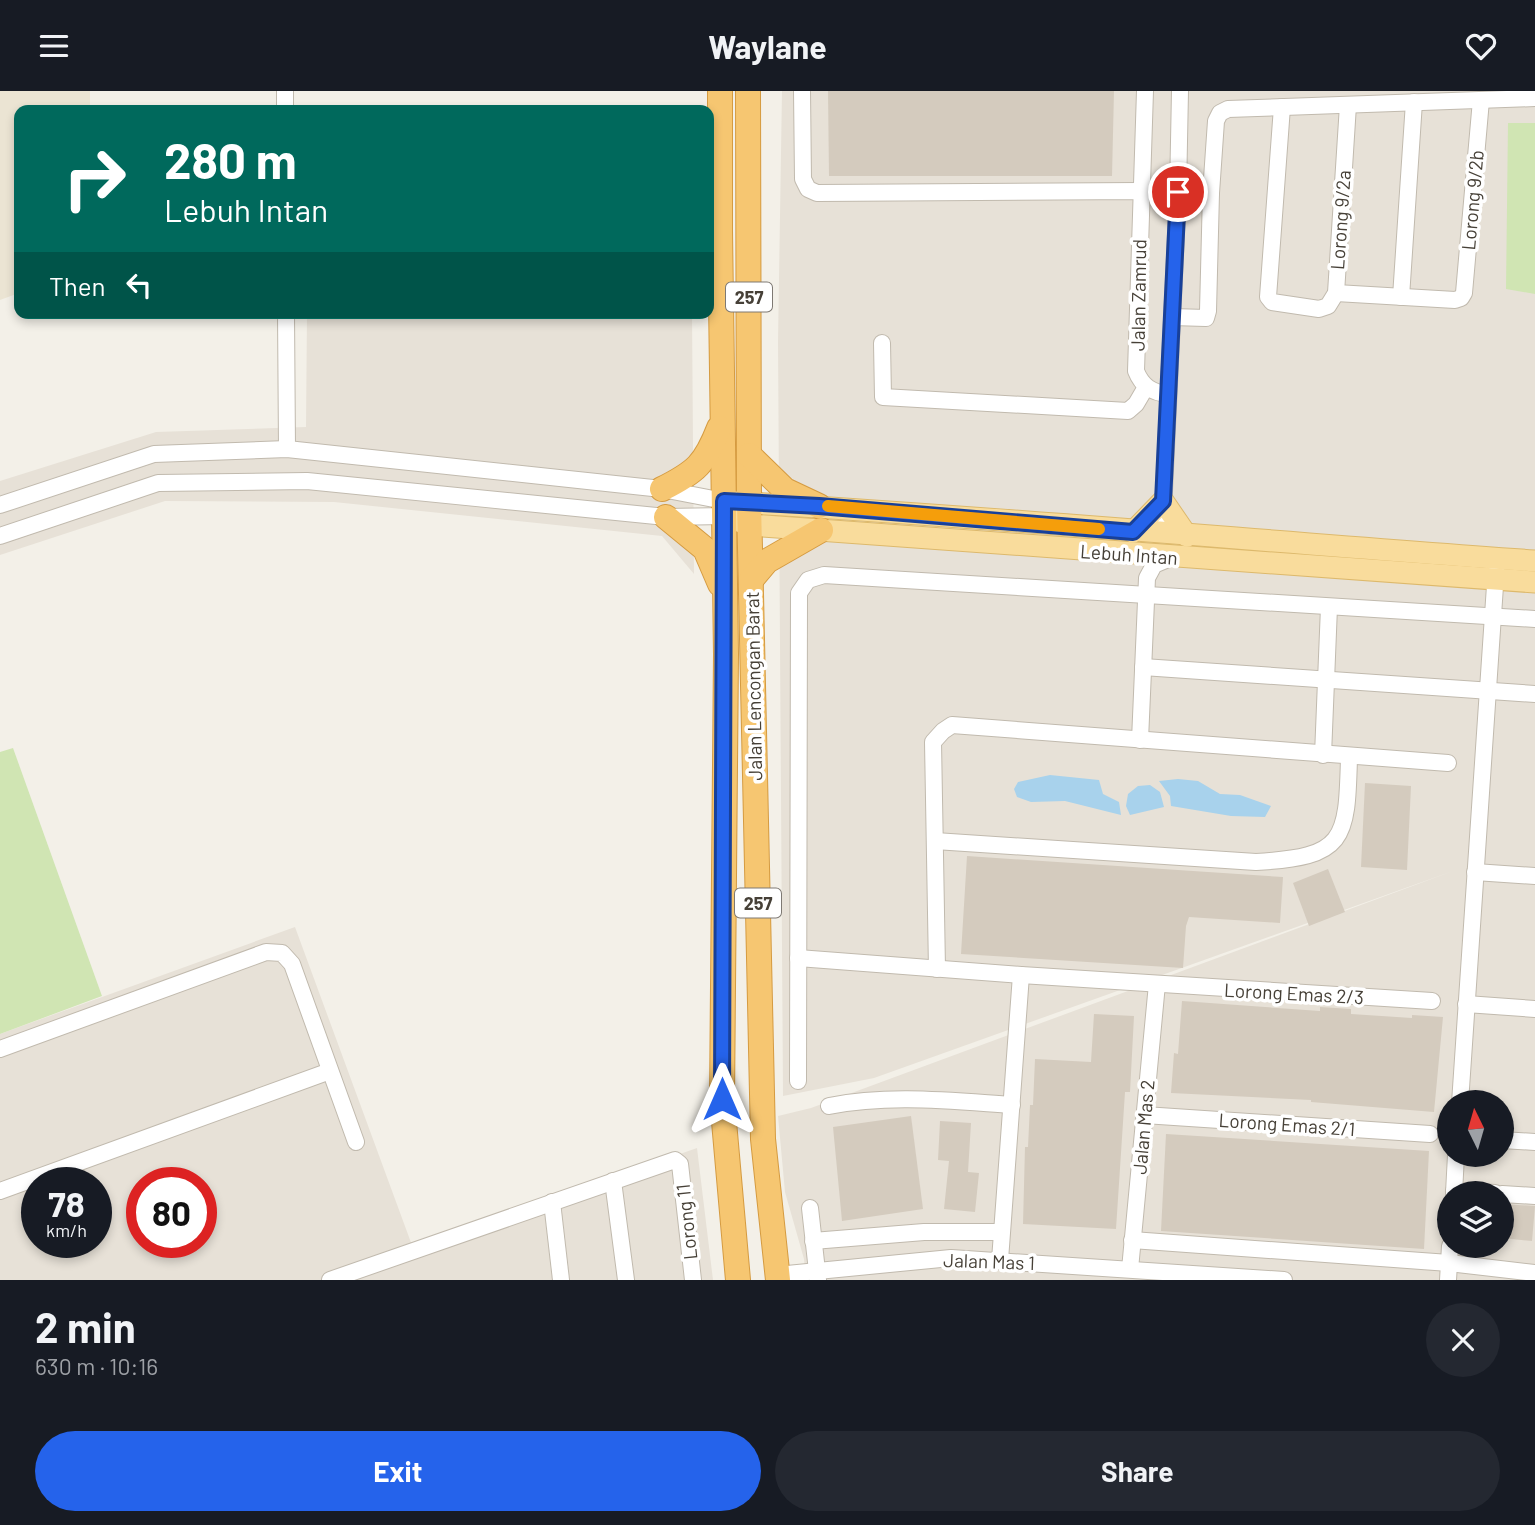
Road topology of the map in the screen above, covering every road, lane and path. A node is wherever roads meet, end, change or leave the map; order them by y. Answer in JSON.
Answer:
{"nodes":[{"id":1,"x":720,"y":91,"type":"edge"},
{"id":2,"x":748,"y":91,"type":"edge"},
{"id":3,"x":802,"y":91,"type":"edge"},
{"id":4,"x":1145,"y":91,"type":"edge"},
{"id":5,"x":1180,"y":91,"type":"edge"},
{"id":6,"x":1535,"y":98,"type":"edge"},
{"id":7,"x":1481,"y":100,"type":"junction"},
{"id":8,"x":1414,"y":102,"type":"junction"},
{"id":9,"x":1348,"y":105,"type":"junction"},
{"id":10,"x":1282,"y":107,"type":"junction"},
{"id":11,"x":715,"y":153,"type":"edge"},
{"id":12,"x":1140,"y":191,"type":"junction"},
{"id":13,"x":1178,"y":192,"type":"junction"},
{"id":14,"x":1211,"y":193,"type":"junction"},
{"id":15,"x":714,"y":223,"type":"edge"},
{"id":16,"x":1336,"y":293,"type":"junction"},
{"id":17,"x":1401,"y":297,"type":"junction"},
{"id":18,"x":1461,"y":298,"type":"joint"},
{"id":19,"x":1171,"y":317,"type":"junction"},
{"id":20,"x":286,"y":319,"type":"edge"},
{"id":21,"x":882,"y":343,"type":"dead end"},
{"id":22,"x":1146,"y":387,"type":"junction"},
{"id":23,"x":1168,"y":394,"type":"junction"},
{"id":24,"x":723,"y":417,"type":"junction"},
{"id":25,"x":287,"y":449,"type":"junction"},
{"id":26,"x":749,"y":455,"type":"junction"},
{"id":27,"x":662,"y":489,"type":"junction"},
{"id":28,"x":1163,"y":501,"type":"junction"},
{"id":29,"x":0,"y":505,"type":"edge"},
{"id":30,"x":819,"y":506,"type":"junction"},
{"id":31,"x":725,"y":509,"type":"junction"},
{"id":32,"x":750,"y":514,"type":"junction"},
{"id":33,"x":666,"y":517,"type":"junction"},
{"id":34,"x":821,"y":530,"type":"junction"},
{"id":35,"x":1133,"y":532,"type":"junction"},
{"id":36,"x":1162,"y":534,"type":"junction"},
{"id":37,"x":0,"y":536,"type":"edge"},
{"id":38,"x":1187,"y":536,"type":"junction"},
{"id":39,"x":1124,"y":553,"type":"junction"},
{"id":40,"x":1173,"y":557,"type":"junction"},
{"id":41,"x":1535,"y":561,"type":"edge"},
{"id":42,"x":1496,"y":568,"type":"junction"},
{"id":43,"x":1147,"y":577,"type":"junction"},
{"id":44,"x":751,"y":580,"type":"junction"},
{"id":45,"x":1535,"y":582,"type":"edge"},
{"id":46,"x":1147,"y":595,"type":"junction"},
{"id":47,"x":725,"y":601,"type":"junction"},
{"id":48,"x":1329,"y":607,"type":"junction"},
{"id":49,"x":1492,"y":615,"type":"junction"},
{"id":50,"x":1535,"y":619,"type":"edge"},
{"id":51,"x":1143,"y":667,"type":"junction"},
{"id":52,"x":1326,"y":680,"type":"junction"},
{"id":53,"x":1487,"y":690,"type":"junction"},
{"id":54,"x":1535,"y":694,"type":"edge"},
{"id":55,"x":1140,"y":740,"type":"junction"},
{"id":56,"x":1323,"y":755,"type":"junction"},
{"id":57,"x":1349,"y":757,"type":"junction"},
{"id":58,"x":1448,"y":763,"type":"dead end"},
{"id":59,"x":935,"y":841,"type":"junction"},
{"id":60,"x":1475,"y":872,"type":"junction"},
{"id":61,"x":1535,"y":876,"type":"edge"},
{"id":62,"x":798,"y":958,"type":"junction"},
{"id":63,"x":937,"y":969,"type":"junction"},
{"id":64,"x":1021,"y":975,"type":"junction"},
{"id":65,"x":1157,"y":985,"type":"junction"},
{"id":66,"x":1432,"y":1001,"type":"dead end"},
{"id":67,"x":1466,"y":1004,"type":"junction"},
{"id":68,"x":1535,"y":1009,"type":"edge"},
{"id":69,"x":0,"y":1049,"type":"edge"},
{"id":70,"x":330,"y":1070,"type":"junction"},
{"id":71,"x":798,"y":1081,"type":"dead end"},
{"id":72,"x":1461,"y":1090,"type":"edge"},
{"id":73,"x":1012,"y":1105,"type":"junction"},
{"id":74,"x":829,"y":1106,"type":"dead end"},
{"id":75,"x":1144,"y":1115,"type":"junction"},
{"id":76,"x":1430,"y":1134,"type":"dead end"},
{"id":77,"x":1514,"y":1141,"type":"edge"},
{"id":78,"x":356,"y":1142,"type":"dead end"},
{"id":79,"x":1535,"y":1142,"type":"edge"},
{"id":80,"x":613,"y":1181,"type":"junction"},
{"id":81,"x":0,"y":1191,"type":"edge"},
{"id":82,"x":1514,"y":1195,"type":"edge"},
{"id":83,"x":1535,"y":1196,"type":"edge"},
{"id":84,"x":552,"y":1202,"type":"junction"},
{"id":85,"x":810,"y":1208,"type":"dead end"},
{"id":86,"x":1000,"y":1232,"type":"junction"},
{"id":87,"x":1132,"y":1240,"type":"junction"},
{"id":88,"x":813,"y":1241,"type":"junction"},
{"id":89,"x":1000,"y":1260,"type":"junction"},
{"id":90,"x":1129,"y":1269,"type":"junction"},
{"id":91,"x":1448,"y":1272,"type":"edge"},
{"id":92,"x":1535,"y":1273,"type":"edge"},
{"id":93,"x":818,"y":1275,"type":"edge"},
{"id":94,"x":778,"y":1278,"type":"edge"},
{"id":95,"x":330,"y":1280,"type":"edge"},
{"id":96,"x":561,"y":1280,"type":"edge"},
{"id":97,"x":626,"y":1280,"type":"edge"},
{"id":98,"x":693,"y":1280,"type":"edge"},
{"id":99,"x":738,"y":1280,"type":"edge"},
{"id":100,"x":1284,"y":1280,"type":"edge"}],
"edges":[{"from":1,"to":11,"type":"highway","name":"Jalan Lencongan Barat","number":"257"},
{"from":2,"to":26,"type":"highway","name":"Jalan Lencongan Barat","number":"257"},
{"from":3,"to":12,"type":"street"},
{"from":4,"to":12,"type":"street","name":"Jalan Zamrud"},
{"from":5,"to":13,"type":"street"},
{"from":6,"to":7,"type":"street"},
{"from":7,"to":8,"type":"street"},
{"from":7,"to":18,"type":"street","name":"Lorong 9/2b"},
{"from":8,"to":9,"type":"street"},
{"from":8,"to":17,"type":"street"},
{"from":9,"to":10,"type":"street"},
{"from":9,"to":16,"type":"street","name":"Lorong 9/2a"},
{"from":10,"to":14,"type":"street"},
{"from":10,"to":16,"type":"street"},
{"from":11,"to":15,"type":"highway","name":"Jalan Lencongan Barat","number":"257"},
{"from":12,"to":13,"type":"street"},
{"from":12,"to":22,"type":"street","name":"Jalan Zamrud"},
{"from":13,"to":14,"type":"street"},
{"from":13,"to":19,"type":"street"},
{"from":14,"to":19,"type":"street"},
{"from":15,"to":24,"type":"highway","name":"Jalan Lencongan Barat","number":"257"},
{"from":16,"to":17,"type":"street","name":"Lorong 9/2a"},
{"from":17,"to":18,"type":"street","name":"Lorong 9/2a"},
{"from":19,"to":23,"type":"street"},
{"from":20,"to":25,"type":"street"},
{"from":21,"to":22,"type":"street"},
{"from":22,"to":23,"type":"street"},
{"from":23,"to":28,"type":"street"},
{"from":24,"to":27,"type":"highway"},
{"from":24,"to":31,"type":"highway","name":"Jalan Lencongan Barat","number":"257"},
{"from":25,"to":27,"type":"street"},
{"from":25,"to":29,"type":"street"},
{"from":26,"to":30,"type":"highway"},
{"from":26,"to":32,"type":"highway","name":"Jalan Lencongan Barat","number":"257"},
{"from":27,"to":31,"type":"street"},
{"from":28,"to":35,"type":"main road"},
{"from":28,"to":36,"type":"street"},
{"from":28,"to":38,"type":"main road"},
{"from":30,"to":32,"type":"main road","name":"Lebuh Intan"},
{"from":30,"to":35,"type":"main road","name":"Lebuh Intan"},
{"from":31,"to":32,"type":"main road","name":"Lebuh Intan"},
{"from":31,"to":33,"type":"street"},
{"from":31,"to":47,"type":"highway","name":"Jalan Lencongan Barat","number":"257"},
{"from":32,"to":34,"type":"main road","name":"Lebuh Intan"},
{"from":32,"to":44,"type":"highway","name":"Jalan Lencongan Barat","number":"257"},
{"from":33,"to":37,"type":"street"},
{"from":33,"to":47,"type":"highway"},
{"from":34,"to":39,"type":"main road","name":"Lebuh Intan"},
{"from":34,"to":44,"type":"highway"},
{"from":35,"to":36,"type":"main road","name":"Lebuh Intan"},
{"from":36,"to":38,"type":"main road","name":"Lebuh Intan"},
{"from":38,"to":42,"type":"main road","name":"Lebuh Intan"},
{"from":39,"to":40,"type":"main road","name":"Lebuh Intan"},
{"from":39,"to":43,"type":"street"},
{"from":40,"to":42,"type":"main road","name":"Lebuh Intan"},
{"from":40,"to":43,"type":"street"},
{"from":41,"to":42,"type":"main road","name":"Lebuh Intan"},
{"from":42,"to":45,"type":"main road","name":"Lebuh Intan"},
{"from":42,"to":49,"type":"street"},
{"from":43,"to":46,"type":"street"},
{"from":44,"to":94,"type":"highway","name":"Jalan Lencongan Barat","number":"257"},
{"from":46,"to":48,"type":"street"},
{"from":46,"to":51,"type":"street"},
{"from":46,"to":62,"type":"street"},
{"from":47,"to":99,"type":"highway","name":"Jalan Lencongan Barat","number":"257"},
{"from":48,"to":49,"type":"street"},
{"from":48,"to":52,"type":"street"},
{"from":49,"to":50,"type":"street"},
{"from":49,"to":53,"type":"street"},
{"from":51,"to":52,"type":"street"},
{"from":51,"to":55,"type":"street"},
{"from":52,"to":53,"type":"street"},
{"from":52,"to":56,"type":"street"},
{"from":53,"to":54,"type":"street"},
{"from":53,"to":60,"type":"street"},
{"from":55,"to":56,"type":"street"},
{"from":55,"to":59,"type":"street"},
{"from":56,"to":57,"type":"street"},
{"from":57,"to":58,"type":"street"},
{"from":57,"to":59,"type":"street"},
{"from":59,"to":63,"type":"street"},
{"from":60,"to":61,"type":"street"},
{"from":60,"to":67,"type":"street"},
{"from":62,"to":63,"type":"street","name":"Lorong Emas 2/3"},
{"from":62,"to":71,"type":"street"},
{"from":63,"to":64,"type":"street","name":"Lorong Emas 2/3"},
{"from":64,"to":65,"type":"street","name":"Lorong Emas 2/3"},
{"from":64,"to":73,"type":"street"},
{"from":65,"to":66,"type":"street","name":"Lorong Emas 2/3"},
{"from":65,"to":75,"type":"street","name":"Jalan Mas 2"},
{"from":67,"to":68,"type":"street"},
{"from":67,"to":72,"type":"street"},
{"from":69,"to":70,"type":"street"},
{"from":70,"to":78,"type":"street"},
{"from":70,"to":81,"type":"street"},
{"from":73,"to":74,"type":"street"},
{"from":73,"to":86,"type":"street"},
{"from":75,"to":76,"type":"street","name":"Lorong Emas 2/1"},
{"from":75,"to":87,"type":"street","name":"Jalan Mas 2"},
{"from":77,"to":79,"type":"street"},
{"from":80,"to":84,"type":"street"},
{"from":80,"to":97,"type":"street"},
{"from":80,"to":98,"type":"street","name":"Lorong 11"},
{"from":82,"to":83,"type":"street"},
{"from":84,"to":95,"type":"street"},
{"from":84,"to":96,"type":"street"},
{"from":85,"to":88,"type":"street"},
{"from":86,"to":88,"type":"street"},
{"from":86,"to":89,"type":"street"},
{"from":87,"to":90,"type":"street","name":"Jalan Mas 2"},
{"from":87,"to":91,"type":"street"},
{"from":88,"to":93,"type":"street"},
{"from":89,"to":90,"type":"street","name":"Jalan Mas 1"},
{"from":89,"to":93,"type":"street","name":"Jalan Mas 1"},
{"from":90,"to":100,"type":"street","name":"Jalan Mas 1"},
{"from":91,"to":92,"type":"street"},
{"from":93,"to":94,"type":"street","name":"Jalan Mas 1"}]}
